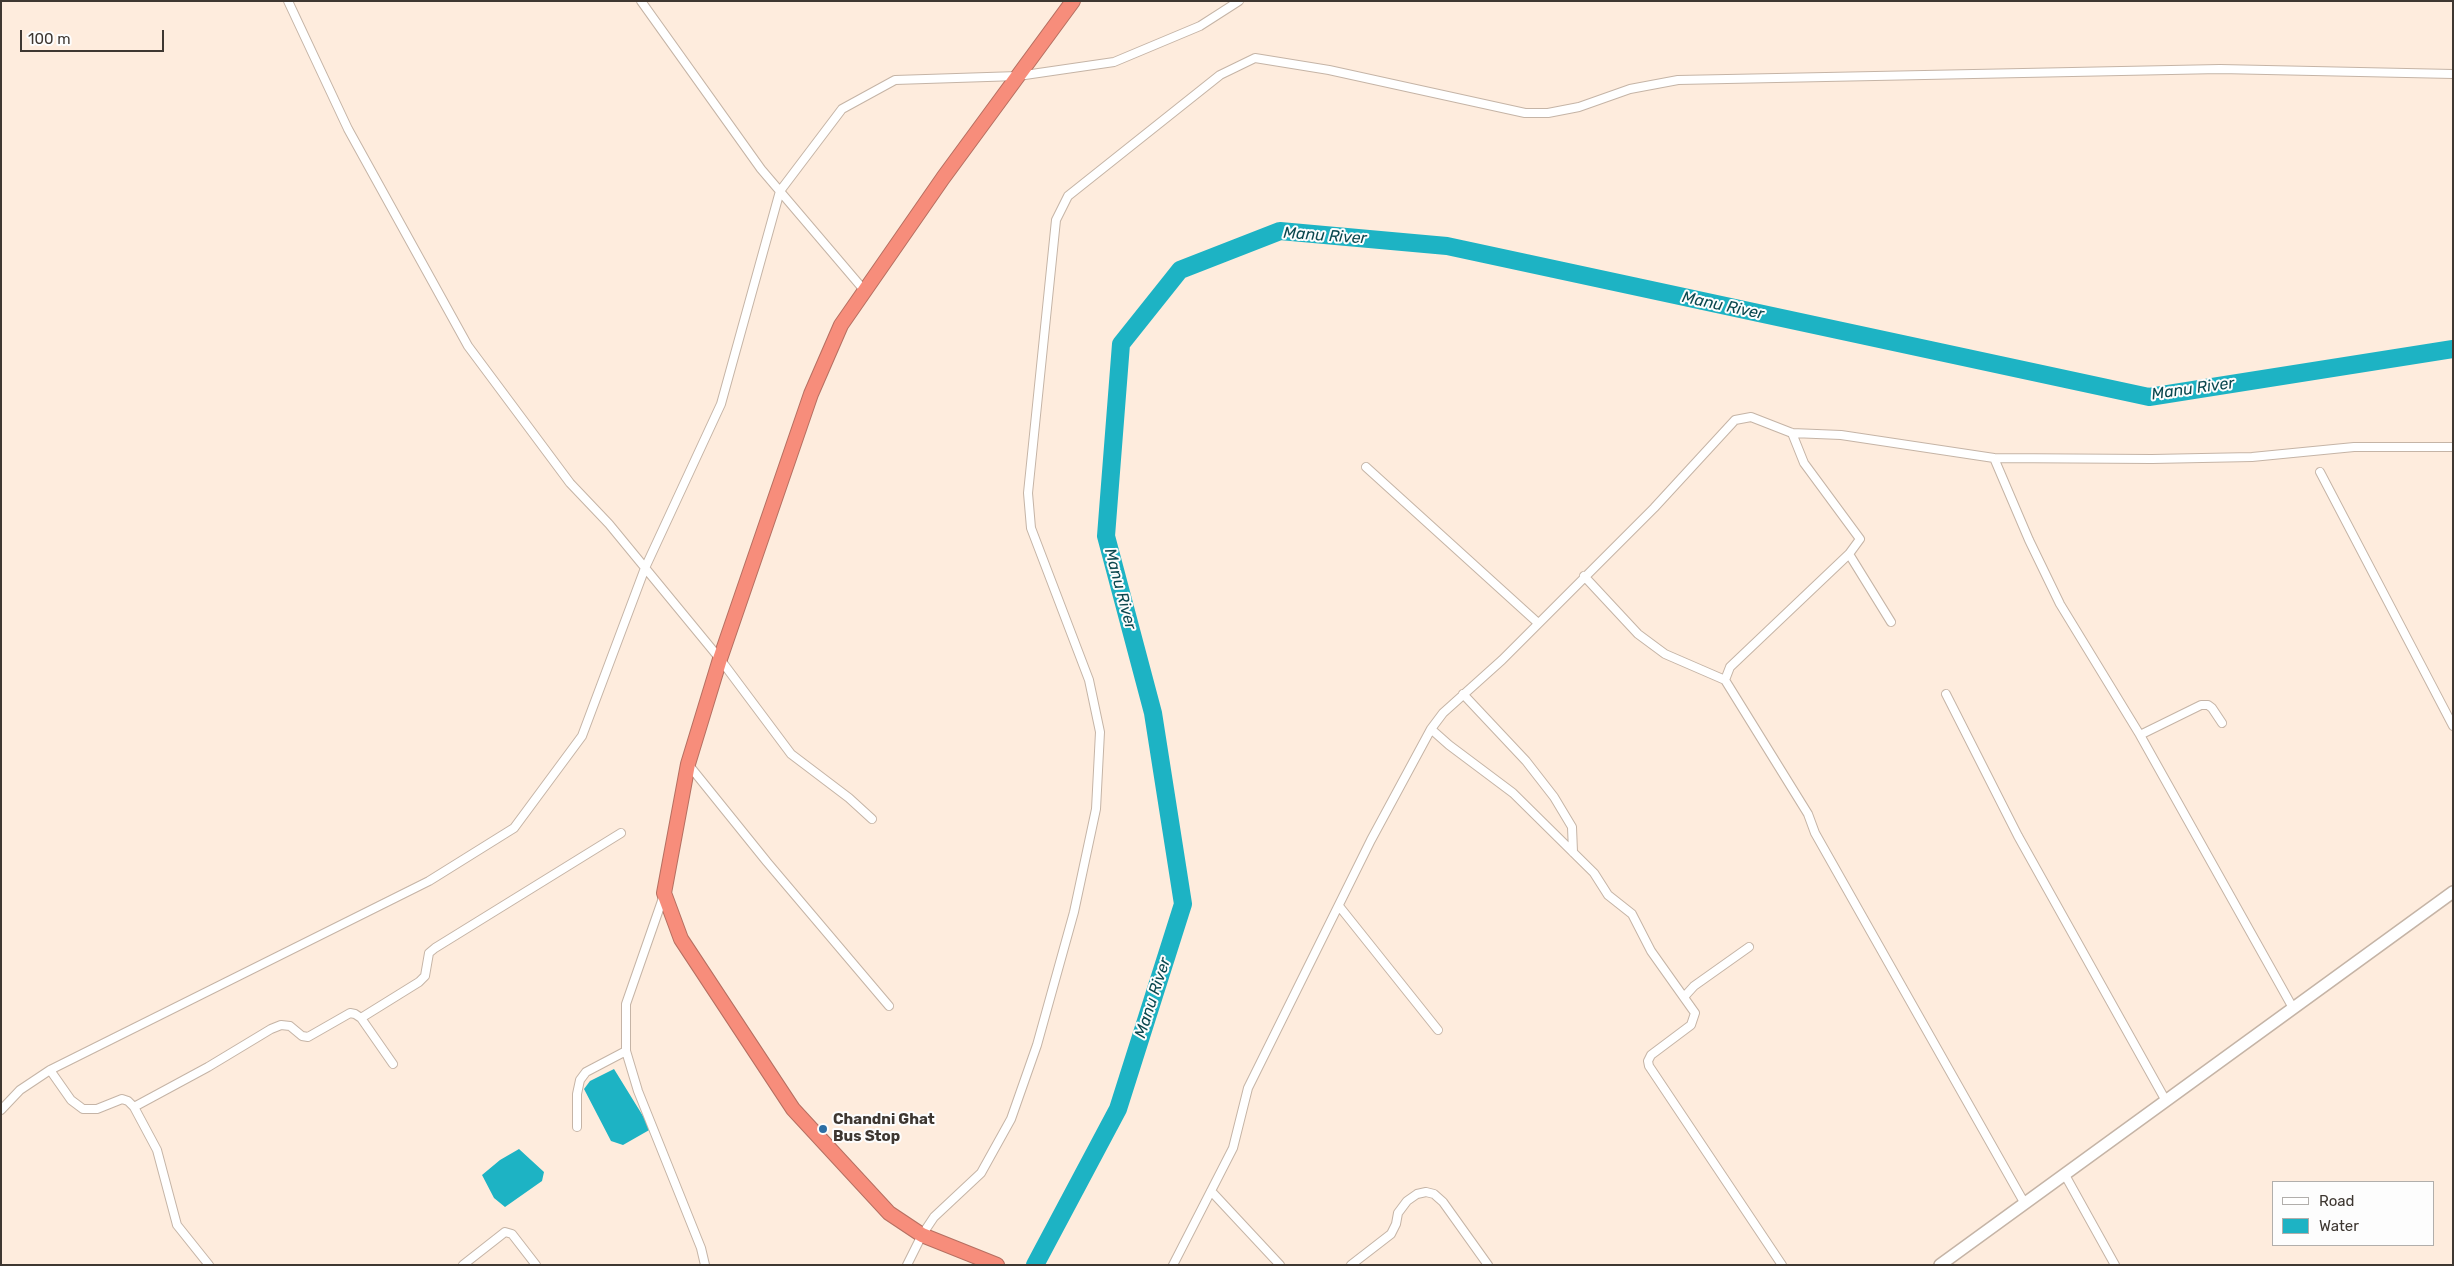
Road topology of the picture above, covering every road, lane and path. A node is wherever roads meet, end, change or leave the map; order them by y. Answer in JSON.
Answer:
{"nodes":[{"id":1,"x":288,"y":1,"type":"edge"},
{"id":2,"x":641,"y":1,"type":"edge"},
{"id":3,"x":1073,"y":1,"type":"edge"},
{"id":4,"x":1239,"y":1,"type":"edge"},
{"id":5,"x":2453,"y":74,"type":"edge"},
{"id":6,"x":1018,"y":76,"type":"junction"},
{"id":7,"x":780,"y":191,"type":"junction"},
{"id":8,"x":864,"y":290,"type":"junction"},
{"id":9,"x":1792,"y":433,"type":"junction"},
{"id":10,"x":2453,"y":447,"type":"edge"},
{"id":11,"x":1994,"y":458,"type":"junction"},
{"id":12,"x":1366,"y":467,"type":"dead end"},
{"id":13,"x":2320,"y":472,"type":"dead end"},
{"id":14,"x":1849,"y":554,"type":"junction"},
{"id":15,"x":645,"y":568,"type":"junction"},
{"id":16,"x":1584,"y":576,"type":"junction"},
{"id":17,"x":1891,"y":622,"type":"dead end"},
{"id":18,"x":1538,"y":623,"type":"junction"},
{"id":19,"x":720,"y":659,"type":"junction"},
{"id":20,"x":1725,"y":680,"type":"junction"},
{"id":21,"x":1463,"y":694,"type":"junction"},
{"id":22,"x":1946,"y":694,"type":"dead end"},
{"id":23,"x":2222,"y":723,"type":"dead end"},
{"id":24,"x":2453,"y":726,"type":"edge"},
{"id":25,"x":1431,"y":729,"type":"junction"},
{"id":26,"x":2140,"y":735,"type":"junction"},
{"id":27,"x":688,"y":764,"type":"junction"},
{"id":28,"x":872,"y":819,"type":"dead end"},
{"id":29,"x":621,"y":834,"type":"dead end"},
{"id":30,"x":1573,"y":852,"type":"junction"},
{"id":31,"x":2453,"y":892,"type":"edge"},
{"id":32,"x":664,"y":893,"type":"junction"},
{"id":33,"x":1339,"y":906,"type":"junction"},
{"id":34,"x":1749,"y":947,"type":"dead end"},
{"id":35,"x":1684,"y":997,"type":"junction"},
{"id":36,"x":889,"y":1006,"type":"dead end"},
{"id":37,"x":2293,"y":1008,"type":"junction"},
{"id":38,"x":361,"y":1018,"type":"junction"},
{"id":39,"x":1438,"y":1030,"type":"dead end"},
{"id":40,"x":626,"y":1051,"type":"junction"},
{"id":41,"x":393,"y":1064,"type":"dead end"},
{"id":42,"x":50,"y":1070,"type":"junction"},
{"id":43,"x":2166,"y":1101,"type":"junction"},
{"id":44,"x":134,"y":1107,"type":"junction"},
{"id":45,"x":1,"y":1110,"type":"edge"},
{"id":46,"x":577,"y":1127,"type":"dead end"},
{"id":47,"x":2065,"y":1175,"type":"junction"},
{"id":48,"x":1211,"y":1191,"type":"junction"},
{"id":49,"x":2025,"y":1204,"type":"junction"},
{"id":50,"x":922,"y":1234,"type":"junction"},
{"id":51,"x":209,"y":1265,"type":"edge"},
{"id":52,"x":463,"y":1265,"type":"edge"},
{"id":53,"x":536,"y":1265,"type":"edge"},
{"id":54,"x":704,"y":1265,"type":"edge"},
{"id":55,"x":907,"y":1265,"type":"edge"},
{"id":56,"x":997,"y":1265,"type":"edge"},
{"id":57,"x":1174,"y":1265,"type":"edge"},
{"id":58,"x":1280,"y":1265,"type":"edge"},
{"id":59,"x":1351,"y":1265,"type":"edge"},
{"id":60,"x":1488,"y":1265,"type":"edge"},
{"id":61,"x":1782,"y":1265,"type":"edge"},
{"id":62,"x":1940,"y":1265,"type":"edge"},
{"id":63,"x":2115,"y":1265,"type":"edge"}],
"edges":[{"from":1,"to":15,"type":"street"},
{"from":2,"to":7,"type":"street"},
{"from":3,"to":6,"type":"highway"},
{"from":4,"to":6,"type":"street"},
{"from":5,"to":50,"type":"street"},
{"from":6,"to":7,"type":"street"},
{"from":6,"to":8,"type":"highway"},
{"from":7,"to":8,"type":"street"},
{"from":7,"to":15,"type":"street"},
{"from":8,"to":19,"type":"highway"},
{"from":9,"to":11,"type":"street"},
{"from":9,"to":14,"type":"street"},
{"from":9,"to":16,"type":"street"},
{"from":10,"to":11,"type":"street"},
{"from":11,"to":26,"type":"street"},
{"from":12,"to":18,"type":"street"},
{"from":13,"to":24,"type":"street"},
{"from":14,"to":17,"type":"street"},
{"from":14,"to":20,"type":"street"},
{"from":15,"to":19,"type":"street"},
{"from":15,"to":42,"type":"street"},
{"from":16,"to":18,"type":"street"},
{"from":16,"to":20,"type":"street"},
{"from":18,"to":21,"type":"street"},
{"from":19,"to":27,"type":"highway"},
{"from":19,"to":28,"type":"street"},
{"from":20,"to":49,"type":"street"},
{"from":21,"to":25,"type":"street"},
{"from":21,"to":30,"type":"street"},
{"from":22,"to":43,"type":"street"},
{"from":23,"to":26,"type":"street"},
{"from":25,"to":30,"type":"street"},
{"from":25,"to":33,"type":"street"},
{"from":26,"to":37,"type":"street"},
{"from":27,"to":32,"type":"highway"},
{"from":27,"to":36,"type":"street"},
{"from":29,"to":38,"type":"street"},
{"from":30,"to":35,"type":"street"},
{"from":31,"to":37,"type":"main road"},
{"from":32,"to":40,"type":"street"},
{"from":32,"to":50,"type":"highway"},
{"from":33,"to":39,"type":"street"},
{"from":33,"to":48,"type":"street"},
{"from":34,"to":35,"type":"street"},
{"from":35,"to":61,"type":"street"},
{"from":37,"to":43,"type":"main road"},
{"from":38,"to":41,"type":"street"},
{"from":38,"to":44,"type":"street"},
{"from":40,"to":46,"type":"street"},
{"from":40,"to":54,"type":"street"},
{"from":42,"to":44,"type":"street"},
{"from":42,"to":45,"type":"street"},
{"from":43,"to":47,"type":"main road"},
{"from":44,"to":51,"type":"street"},
{"from":47,"to":49,"type":"main road"},
{"from":47,"to":63,"type":"street"},
{"from":48,"to":57,"type":"street"},
{"from":48,"to":58,"type":"street"},
{"from":49,"to":62,"type":"main road"},
{"from":50,"to":55,"type":"street"},
{"from":50,"to":56,"type":"highway"},
{"from":52,"to":53,"type":"street"},
{"from":59,"to":60,"type":"street"}]}
